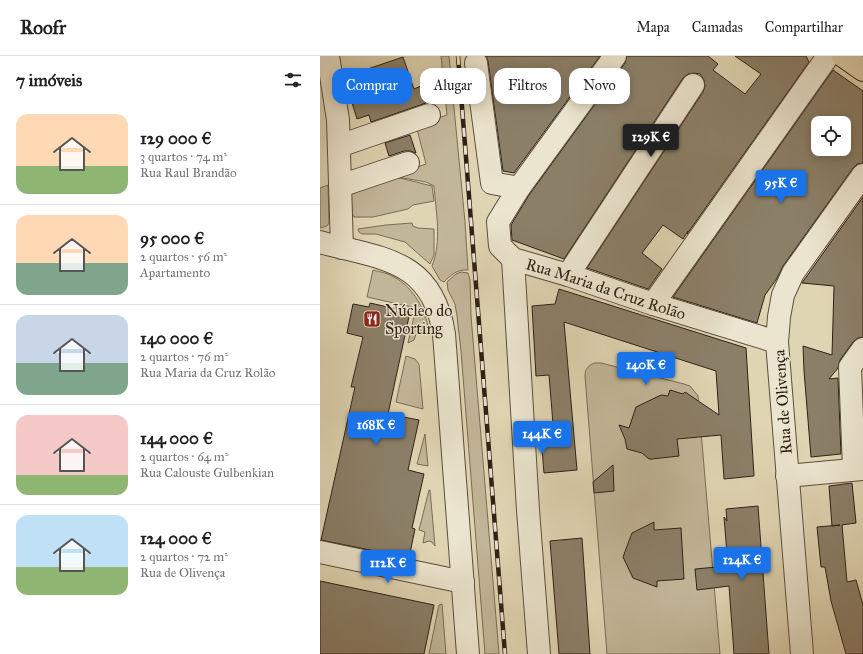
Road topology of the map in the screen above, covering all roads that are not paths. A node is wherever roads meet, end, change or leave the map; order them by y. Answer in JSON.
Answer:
{"nodes":[{"id":1,"x":615,"y":56,"type":"edge"},
{"id":2,"x":828,"y":56,"type":"edge"},
{"id":3,"x":843,"y":56,"type":"edge"},
{"id":4,"x":329,"y":58,"type":"edge"},
{"id":5,"x":476,"y":63,"type":"dead end"},
{"id":6,"x":863,"y":70,"type":"edge"},
{"id":7,"x":693,"y":85,"type":"dead end"},
{"id":8,"x":429,"y":115,"type":"dead end"},
{"id":9,"x":329,"y":122,"type":"edge"},
{"id":10,"x":339,"y":146,"type":"junction"},
{"id":11,"x":408,"y":163,"type":"dead end"},
{"id":12,"x":863,"y":174,"type":"edge"},
{"id":13,"x":340,"y":186,"type":"junction"},
{"id":14,"x":519,"y":188,"type":"junction"},
{"id":15,"x":320,"y":242,"type":"edge"},
{"id":16,"x":342,"y":248,"type":"junction"},
{"id":17,"x":513,"y":259,"type":"junction"},
{"id":18,"x":568,"y":275,"type":"junction"},
{"id":19,"x":653,"y":304,"type":"junction"},
{"id":20,"x":777,"y":342,"type":"junction"},
{"id":21,"x":863,"y":349,"type":"edge"},
{"id":22,"x":858,"y":469,"type":"edge"},
{"id":23,"x":787,"y":476,"type":"junction"},
{"id":24,"x":320,"y":552,"type":"edge"},
{"id":25,"x":463,"y":582,"type":"junction"},
{"id":26,"x":468,"y":654,"type":"edge"},
{"id":27,"x":539,"y":654,"type":"edge"},
{"id":28,"x":802,"y":654,"type":"edge"}],
"edges":[{"from":1,"to":14,"type":"street","name":"Rua Maria da Cruz Rolão"},
{"from":2,"to":19,"type":"street"},
{"from":3,"to":6,"type":"main road"},
{"from":4,"to":9,"type":"street"},
{"from":5,"to":14,"type":"street"},
{"from":7,"to":18,"type":"street"},
{"from":8,"to":10,"type":"street"},
{"from":9,"to":10,"type":"street"},
{"from":10,"to":13,"type":"street"},
{"from":11,"to":13,"type":"street"},
{"from":12,"to":20,"type":"street","name":"Rua de Olivença"},
{"from":13,"to":16,"type":"street"},
{"from":14,"to":17,"type":"street","name":"Rua Maria da Cruz Rolão"},
{"from":15,"to":16,"type":"street"},
{"from":16,"to":25,"type":"street"},
{"from":17,"to":18,"type":"street","name":"Rua Maria da Cruz Rolão"},
{"from":17,"to":27,"type":"street"},
{"from":18,"to":19,"type":"street","name":"Rua Maria da Cruz Rolão"},
{"from":19,"to":20,"type":"street","name":"Rua Maria da Cruz Rolão"},
{"from":20,"to":23,"type":"street","name":"Rua de Olivença"},
{"from":21,"to":22,"type":"street"},
{"from":22,"to":23,"type":"street"},
{"from":23,"to":28,"type":"street","name":"Rua de Olivença"},
{"from":24,"to":25,"type":"street"},
{"from":25,"to":26,"type":"street"}]}
